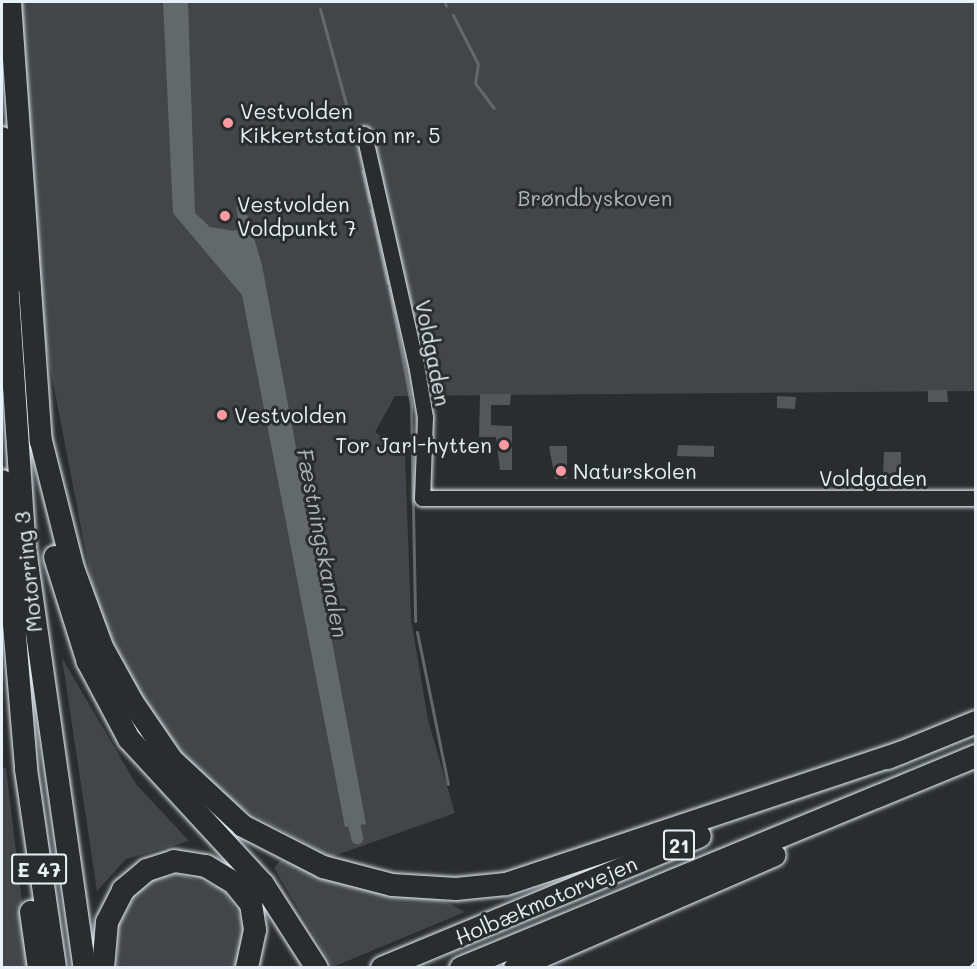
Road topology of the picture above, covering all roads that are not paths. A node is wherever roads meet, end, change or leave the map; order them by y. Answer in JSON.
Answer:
{"nodes":[{"id":1,"x":10,"y":2,"type":"edge"},
{"id":2,"x":364,"y":134,"type":"dead end"},
{"id":3,"x":2,"y":138,"type":"edge"},
{"id":4,"x":5,"y":220,"type":"junction"},
{"id":5,"x":2,"y":481,"type":"edge"},
{"id":6,"x":975,"y":498,"type":"edge"},
{"id":7,"x":975,"y":722,"type":"edge"},
{"id":8,"x":902,"y":752,"type":"junction"},
{"id":9,"x":975,"y":758,"type":"edge"},
{"id":10,"x":26,"y":769,"type":"junction"},
{"id":11,"x":39,"y":968,"type":"edge"},
{"id":12,"x":55,"y":968,"type":"edge"},
{"id":13,"x":85,"y":968,"type":"edge"},
{"id":14,"x":103,"y":968,"type":"edge"},
{"id":15,"x":247,"y":968,"type":"edge"},
{"id":16,"x":317,"y":968,"type":"edge"},
{"id":17,"x":382,"y":968,"type":"edge"},
{"id":18,"x":461,"y":968,"type":"edge"},
{"id":19,"x":515,"y":968,"type":"edge"}],
"edges":[{"from":1,"to":8,"type":"highway"},
{"from":2,"to":6,"type":"street","name":"Voldgaden"},
{"from":3,"to":4,"type":"highway","name":"Motorring 3","number":"E 47"},
{"from":4,"to":13,"type":"highway","name":"Motorring 3","number":"E 47"},
{"from":4,"to":16,"type":"highway"},
{"from":5,"to":10,"type":"highway","name":"Motorring 3","number":"E 47"},
{"from":7,"to":8,"type":"highway","name":"Holbækmotorvejen","number":"21"},
{"from":8,"to":17,"type":"highway","name":"Holbækmotorvejen","number":"21"},
{"from":9,"to":18,"type":"highway","name":"Holbækmotorvejen","number":"21"},
{"from":9,"to":19,"type":"highway"},
{"from":10,"to":11,"type":"highway"},
{"from":10,"to":12,"type":"highway","name":"Motorring 3","number":"E 47"},
{"from":14,"to":15,"type":"highway"}]}
